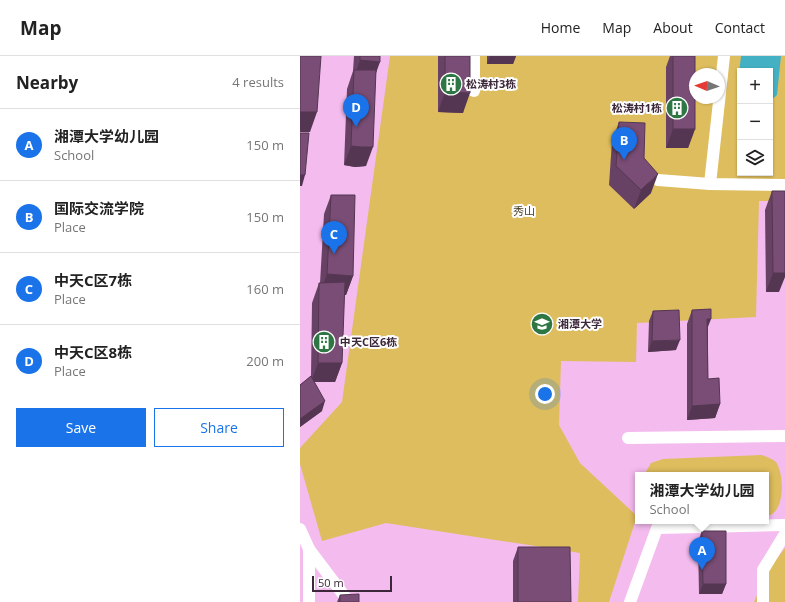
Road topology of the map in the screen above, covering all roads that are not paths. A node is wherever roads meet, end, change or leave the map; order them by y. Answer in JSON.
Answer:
{"nodes":[{"id":1,"x":474,"y":56,"type":"edge"},
{"id":2,"x":724,"y":56,"type":"edge"},
{"id":3,"x":474,"y":91,"type":"dead end"},
{"id":4,"x":658,"y":180,"type":"edge"},
{"id":5,"x":710,"y":184,"type":"junction"},
{"id":6,"x":785,"y":185,"type":"edge"},
{"id":7,"x":785,"y":436,"type":"edge"},
{"id":8,"x":628,"y":438,"type":"dead end"},
{"id":9,"x":785,"y":525,"type":"edge"},
{"id":10,"x":300,"y":529,"type":"edge"},
{"id":11,"x":785,"y":534,"type":"edge"},
{"id":12,"x":305,"y":543,"type":"edge"},
{"id":13,"x":310,"y":602,"type":"edge"},
{"id":14,"x":348,"y":602,"type":"edge"},
{"id":15,"x":630,"y":602,"type":"edge"},
{"id":16,"x":763,"y":602,"type":"edge"}],
"edges":[{"from":1,"to":3,"type":"street"},
{"from":2,"to":5,"type":"street"},
{"from":4,"to":5,"type":"street"},
{"from":5,"to":6,"type":"street"},
{"from":7,"to":8,"type":"street"},
{"from":9,"to":15,"type":"street"},
{"from":10,"to":12,"type":"street"},
{"from":11,"to":16,"type":"street"},
{"from":12,"to":13,"type":"street"},
{"from":12,"to":14,"type":"street"}]}
